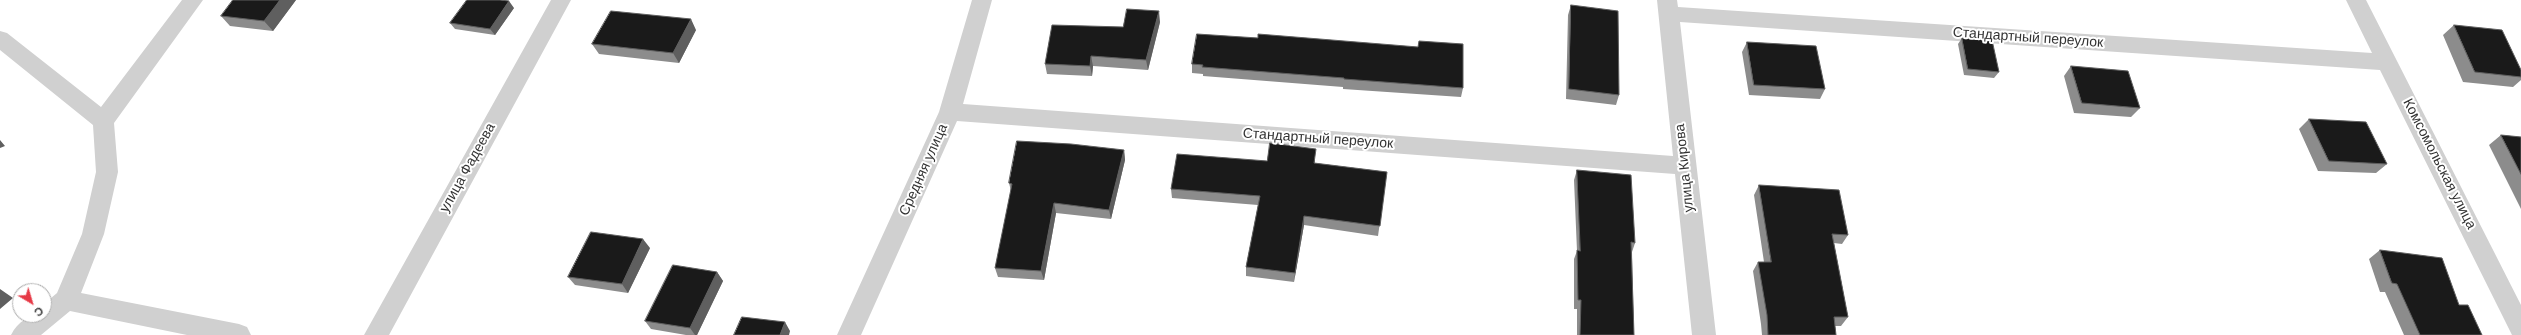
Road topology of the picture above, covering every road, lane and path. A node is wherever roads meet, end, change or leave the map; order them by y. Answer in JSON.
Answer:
{"nodes":[{"id":1,"x":193,"y":0,"type":"edge"},
{"id":2,"x":561,"y":0,"type":"edge"},
{"id":3,"x":982,"y":0,"type":"edge"},
{"id":4,"x":2356,"y":0,"type":"edge"},
{"id":5,"x":1668,"y":7,"type":"edge"},
{"id":6,"x":0,"y":38,"type":"edge"},
{"id":7,"x":2387,"y":62,"type":"junction"},
{"id":8,"x":950,"y":112,"type":"junction"},
{"id":9,"x":103,"y":122,"type":"junction"},
{"id":10,"x":1685,"y":166,"type":"junction"},
{"id":11,"x":66,"y":300,"type":"junction"},
{"id":12,"x":2521,"y":328,"type":"edge"},
{"id":13,"x":23,"y":335,"type":"edge"},
{"id":14,"x":239,"y":335,"type":"edge"},
{"id":15,"x":376,"y":335,"type":"edge"},
{"id":16,"x":849,"y":335,"type":"edge"},
{"id":17,"x":1704,"y":335,"type":"edge"}],
"edges":[{"from":1,"to":9,"type":"street"},
{"from":2,"to":15,"type":"street","name":"улица Фадеева"},
{"from":3,"to":8,"type":"street","name":"Средняя улица"},
{"from":4,"to":7,"type":"street","name":"Комсомольская улица"},
{"from":5,"to":7,"type":"street","name":"Стандартный переулок"},
{"from":5,"to":10,"type":"street","name":"улица Кирова"},
{"from":6,"to":9,"type":"street"},
{"from":7,"to":12,"type":"street","name":"Комсомольская улица"},
{"from":8,"to":10,"type":"street","name":"Стандартный переулок"},
{"from":8,"to":16,"type":"street","name":"Средняя улица"},
{"from":9,"to":11,"type":"street"},
{"from":10,"to":17,"type":"street","name":"улица Кирова"},
{"from":11,"to":13,"type":"street"},
{"from":11,"to":14,"type":"street"}]}
